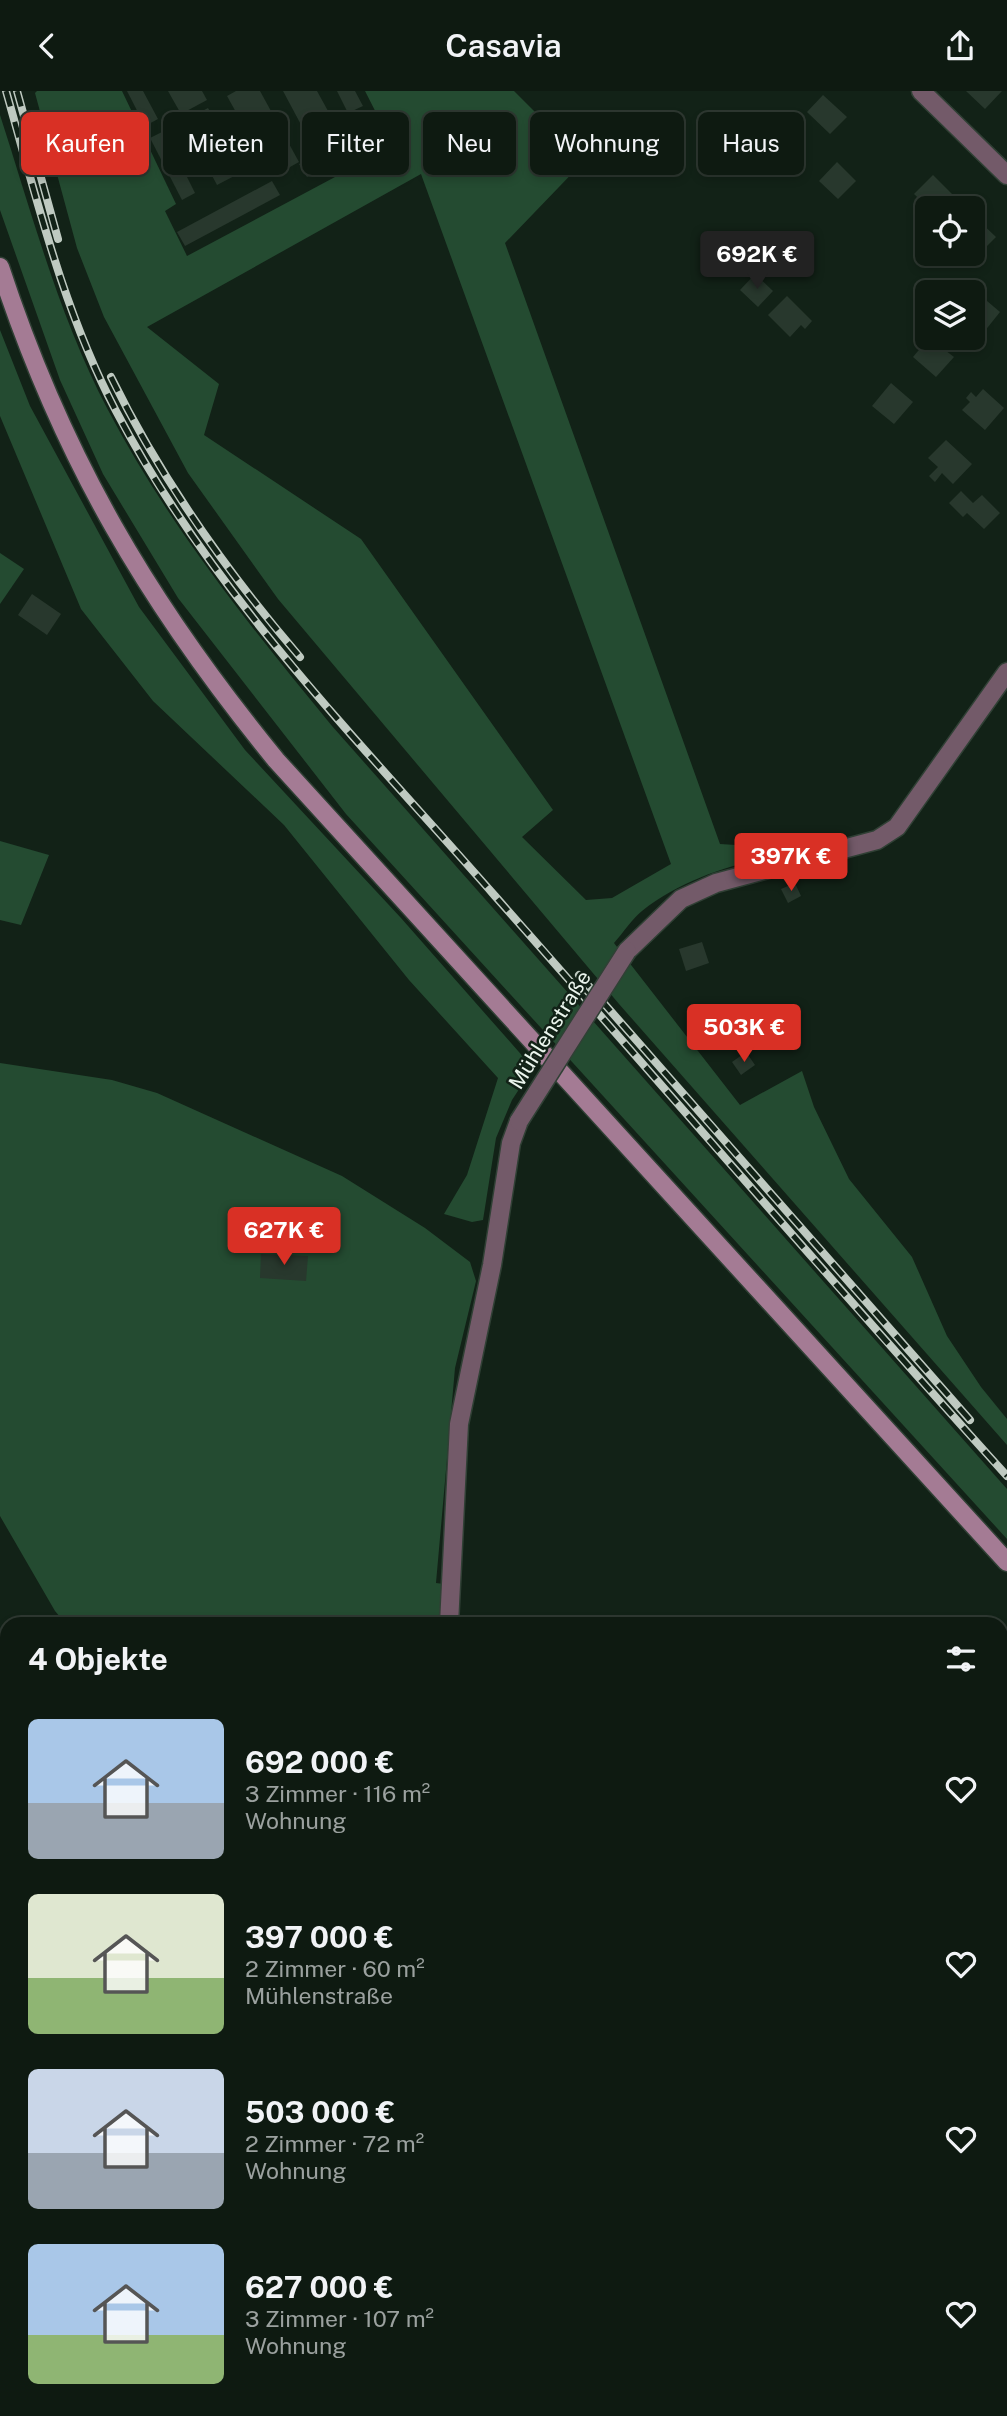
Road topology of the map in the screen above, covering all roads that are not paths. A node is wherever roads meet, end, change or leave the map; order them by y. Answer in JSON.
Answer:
{"nodes":[{"id":1,"x":921,"y":91,"type":"edge"},
{"id":2,"x":1007,"y":176,"type":"edge"},
{"id":3,"x":0,"y":267,"type":"edge"},
{"id":4,"x":1007,"y":672,"type":"edge"},
{"id":5,"x":1007,"y":1562,"type":"edge"},
{"id":6,"x":449,"y":1617,"type":"edge"}],
"edges":[{"from":1,"to":2,"type":"street"},
{"from":3,"to":5,"type":"main road"},
{"from":4,"to":6,"type":"street","name":"Mühlenstraße","bridge":true}]}
